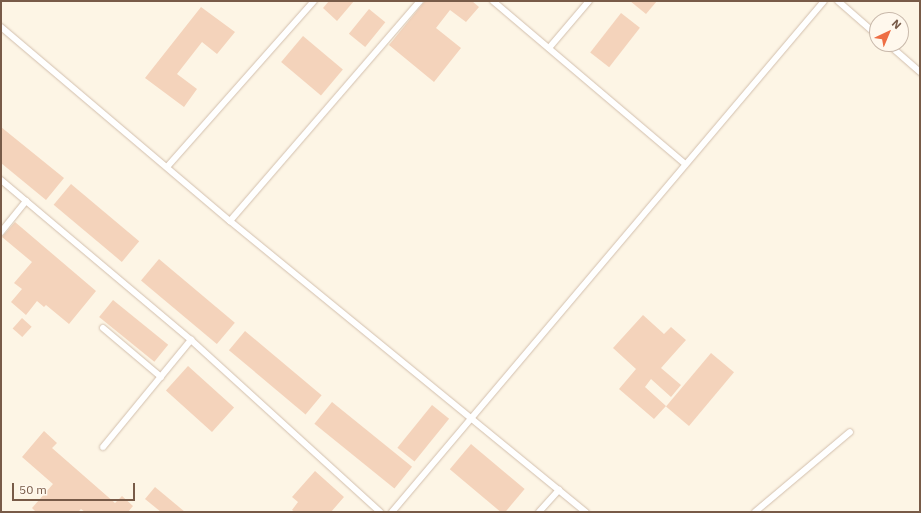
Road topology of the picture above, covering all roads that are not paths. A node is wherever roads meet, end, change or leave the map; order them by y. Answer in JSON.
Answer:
{"nodes":[{"id":1,"x":314,"y":1,"type":"edge"},
{"id":2,"x":420,"y":1,"type":"edge"},
{"id":3,"x":493,"y":1,"type":"edge"},
{"id":4,"x":589,"y":1,"type":"edge"},
{"id":5,"x":824,"y":1,"type":"edge"},
{"id":6,"x":838,"y":1,"type":"edge"},
{"id":7,"x":1,"y":27,"type":"edge"},
{"id":8,"x":869,"y":28,"type":"edge"},
{"id":9,"x":549,"y":48,"type":"junction"},
{"id":10,"x":897,"y":52,"type":"edge"},
{"id":11,"x":920,"y":72,"type":"edge"},
{"id":12,"x":685,"y":164,"type":"junction"},
{"id":13,"x":167,"y":167,"type":"junction"},
{"id":14,"x":1,"y":180,"type":"edge"},
{"id":15,"x":26,"y":201,"type":"junction"},
{"id":16,"x":230,"y":221,"type":"junction"},
{"id":17,"x":1,"y":232,"type":"edge"},
{"id":18,"x":103,"y":328,"type":"dead end"},
{"id":19,"x":191,"y":340,"type":"junction"},
{"id":20,"x":161,"y":377,"type":"junction"},
{"id":21,"x":474,"y":418,"type":"junction"},
{"id":22,"x":850,"y":432,"type":"dead end"},
{"id":23,"x":103,"y":447,"type":"dead end"},
{"id":24,"x":559,"y":490,"type":"junction"},
{"id":25,"x":380,"y":512,"type":"edge"},
{"id":26,"x":392,"y":512,"type":"edge"},
{"id":27,"x":539,"y":512,"type":"edge"},
{"id":28,"x":586,"y":512,"type":"edge"},
{"id":29,"x":755,"y":512,"type":"edge"}],
"edges":[{"from":1,"to":13,"type":"lane"},
{"from":2,"to":16,"type":"lane"},
{"from":3,"to":9,"type":"lane"},
{"from":4,"to":9,"type":"lane"},
{"from":5,"to":12,"type":"lane"},
{"from":6,"to":8,"type":"lane"},
{"from":7,"to":13,"type":"lane"},
{"from":9,"to":12,"type":"lane"},
{"from":10,"to":11,"type":"lane"},
{"from":12,"to":21,"type":"lane"},
{"from":13,"to":16,"type":"lane"},
{"from":14,"to":15,"type":"lane"},
{"from":15,"to":17,"type":"lane"},
{"from":15,"to":19,"type":"lane"},
{"from":16,"to":21,"type":"lane"},
{"from":18,"to":20,"type":"lane"},
{"from":19,"to":20,"type":"lane"},
{"from":19,"to":25,"type":"lane"},
{"from":20,"to":23,"type":"lane"},
{"from":21,"to":24,"type":"lane"},
{"from":21,"to":26,"type":"lane"},
{"from":22,"to":29,"type":"lane"},
{"from":24,"to":27,"type":"lane"},
{"from":24,"to":28,"type":"lane"}]}
